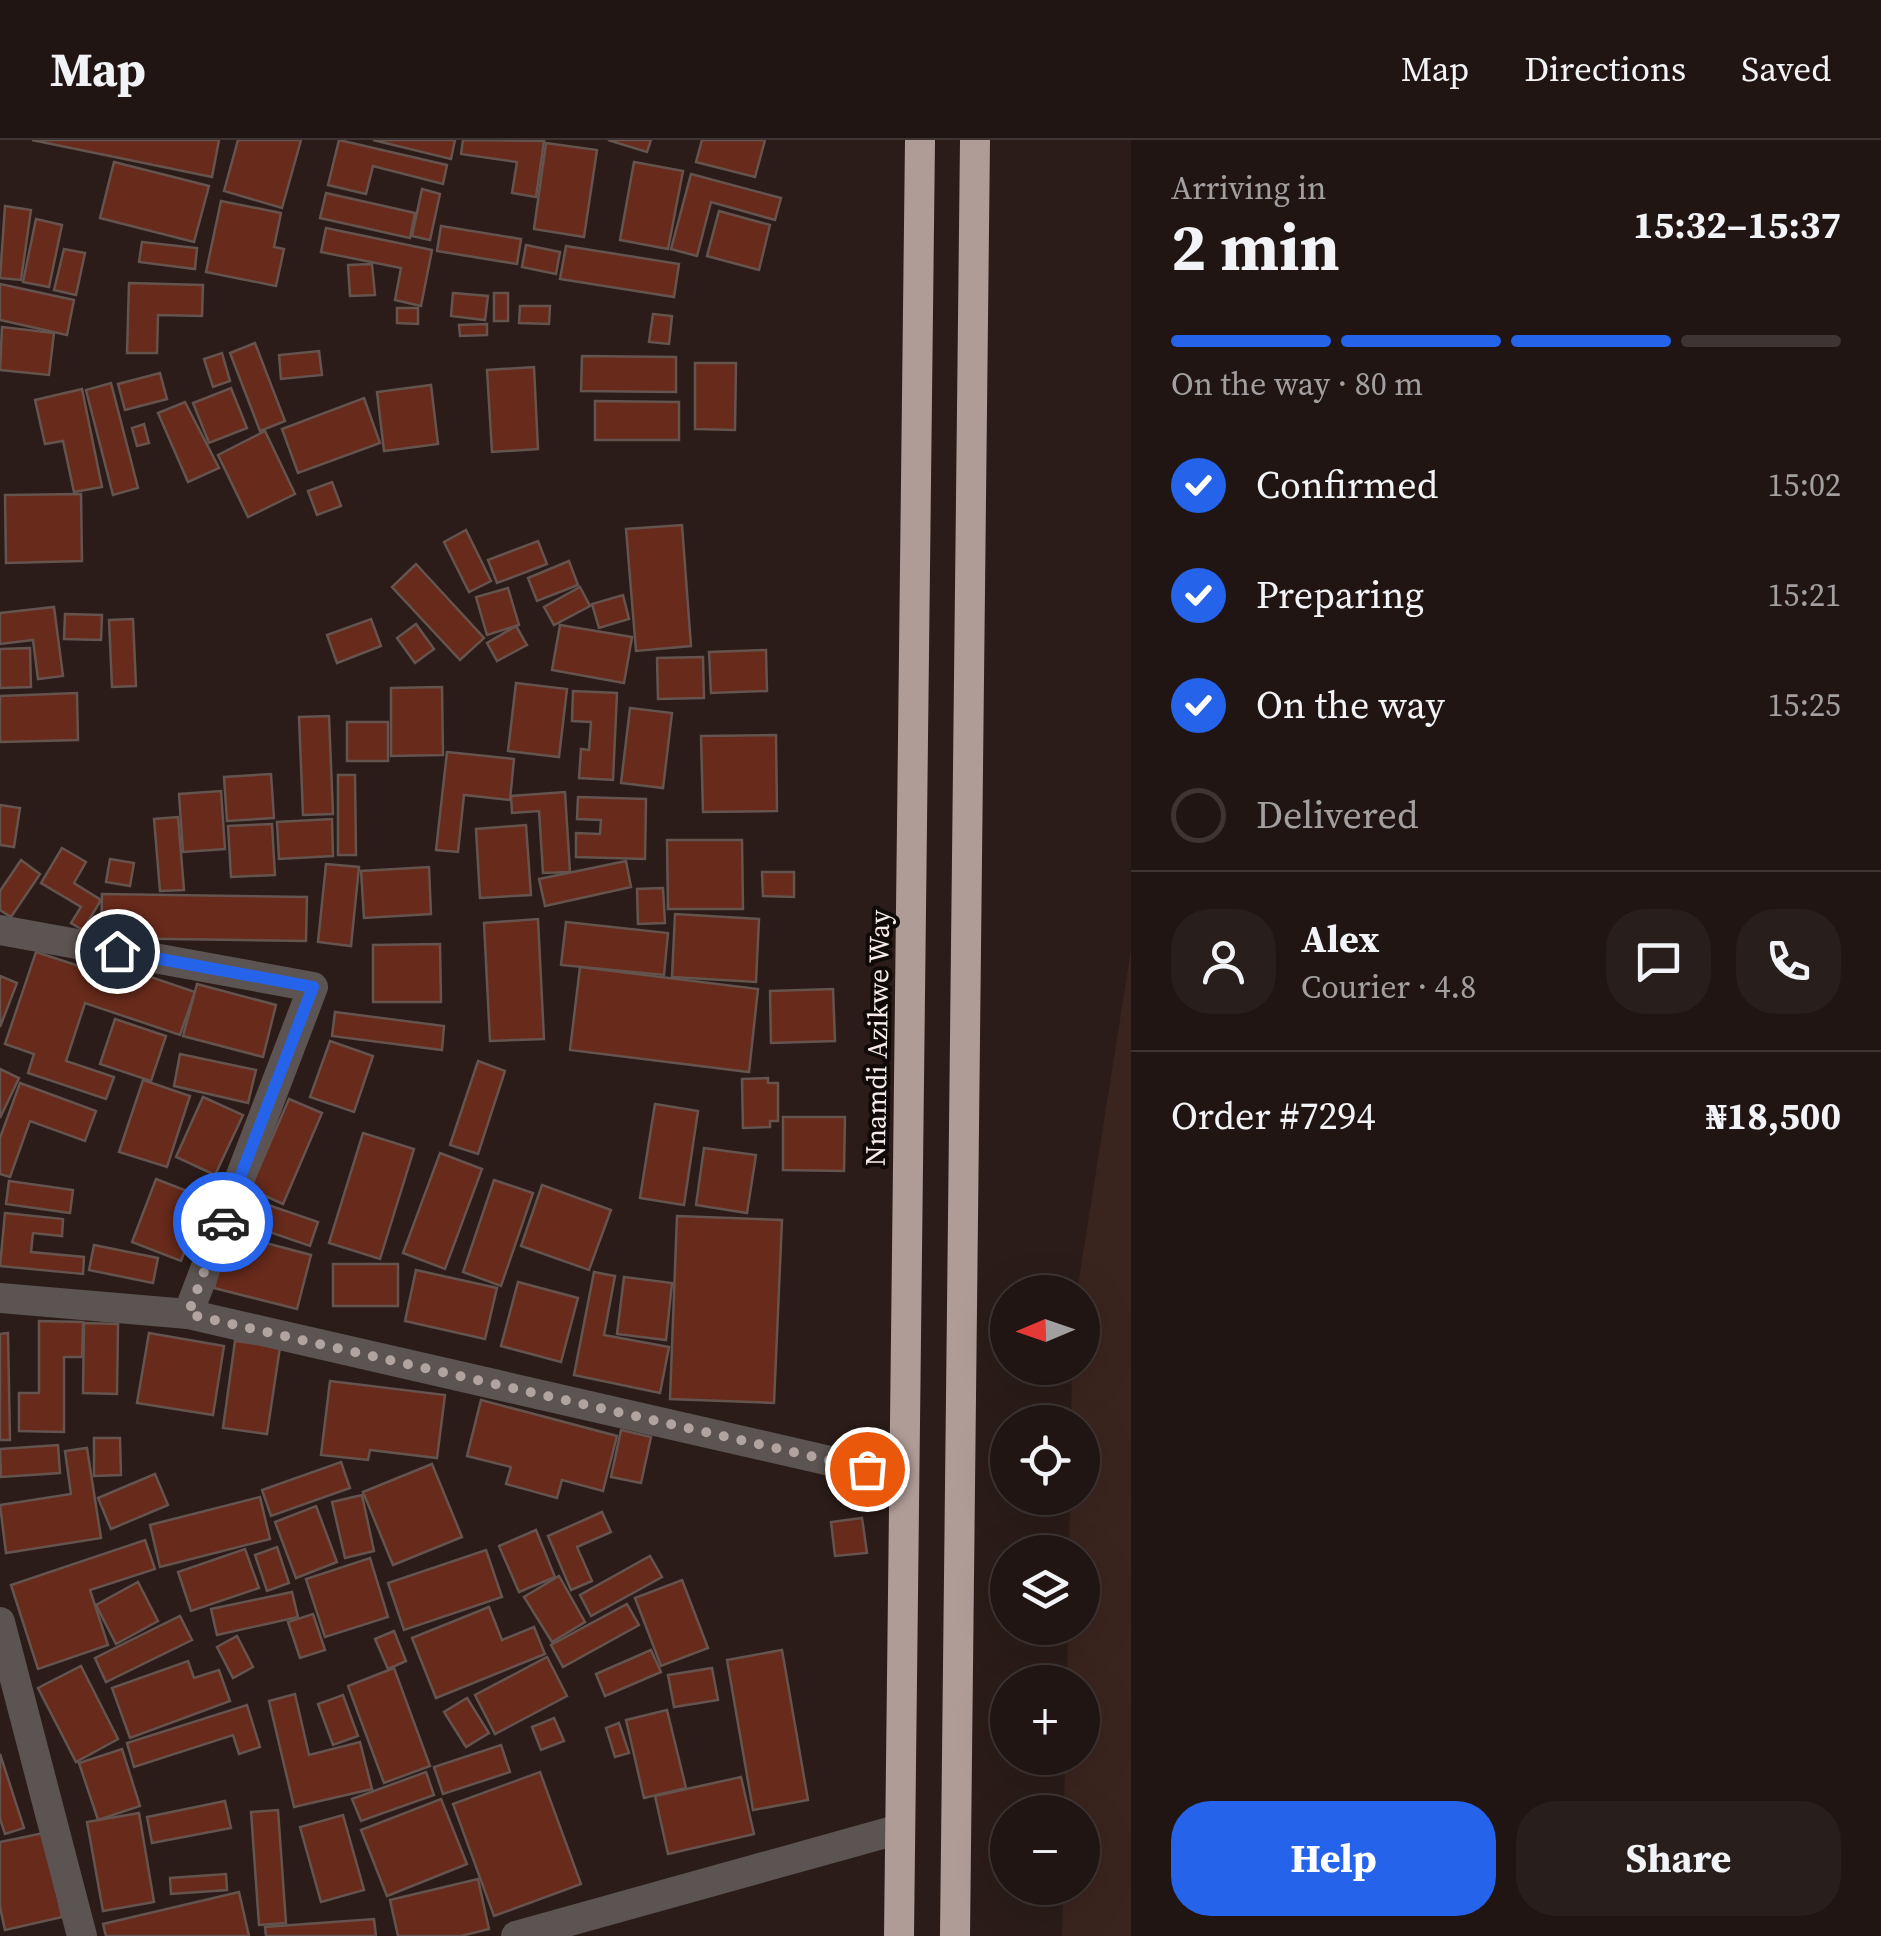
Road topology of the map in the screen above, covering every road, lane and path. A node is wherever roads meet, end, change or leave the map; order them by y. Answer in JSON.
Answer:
{"nodes":[{"id":1,"x":920,"y":140,"type":"edge"},
{"id":2,"x":975,"y":140,"type":"edge"},
{"id":3,"x":0,"y":930,"type":"edge"},
{"id":4,"x":0,"y":1298,"type":"edge"},
{"id":5,"x":188,"y":1314,"type":"junction"},
{"id":6,"x":904,"y":1478,"type":"junction"},
{"id":7,"x":0,"y":1622,"type":"edge"},
{"id":8,"x":900,"y":1829,"type":"junction"},
{"id":9,"x":82,"y":1936,"type":"edge"},
{"id":10,"x":516,"y":1936,"type":"edge"},
{"id":11,"x":899,"y":1936,"type":"edge"},
{"id":12,"x":955,"y":1936,"type":"edge"}],
"edges":[{"from":1,"to":6,"type":"highway","name":"Nnamdi Azikwe Way"},
{"from":2,"to":12,"type":"highway"},
{"from":3,"to":5,"type":"street"},
{"from":4,"to":5,"type":"street"},
{"from":5,"to":6,"type":"street"},
{"from":6,"to":8,"type":"highway","name":"Nnamdi Azikwe Way"},
{"from":7,"to":9,"type":"street"},
{"from":8,"to":10,"type":"street"},
{"from":8,"to":11,"type":"highway","name":"Nnamdi Azikwe Way"}]}
